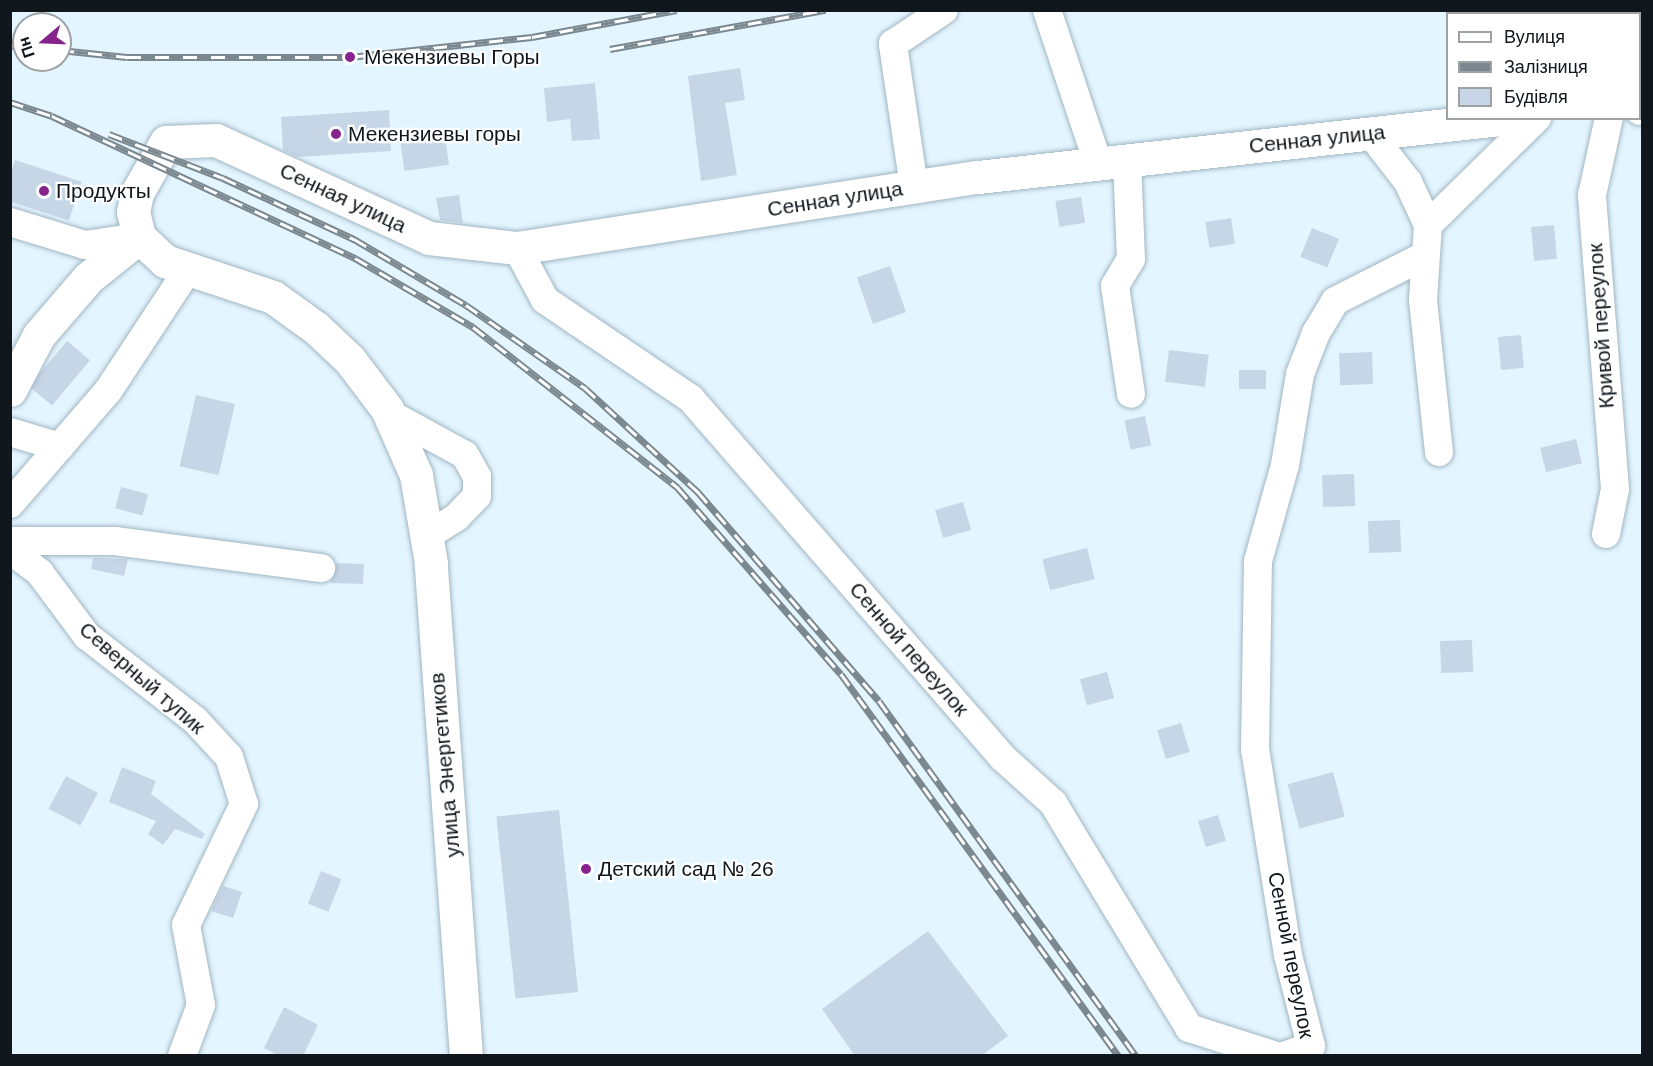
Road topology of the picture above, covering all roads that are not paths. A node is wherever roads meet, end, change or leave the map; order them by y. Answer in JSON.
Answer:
{"nodes":[{"id":1,"x":944,"y":10,"type":"edge"},
{"id":2,"x":1047,"y":10,"type":"edge"},
{"id":3,"x":1490,"y":120,"type":"edge"},
{"id":4,"x":1535,"y":120,"type":"edge"},
{"id":5,"x":1609,"y":120,"type":"edge"},
{"id":6,"x":1370,"y":133,"type":"junction"},
{"id":7,"x":1113,"y":161,"type":"junction"},
{"id":8,"x":914,"y":187,"type":"junction"},
{"id":9,"x":10,"y":222,"type":"edge"},
{"id":10,"x":1428,"y":225,"type":"junction"},
{"id":11,"x":139,"y":237,"type":"junction"},
{"id":12,"x":518,"y":248,"type":"junction"},
{"id":13,"x":1422,"y":257,"type":"junction"},
{"id":14,"x":189,"y":268,"type":"junction"},
{"id":15,"x":10,"y":390,"type":"edge"},
{"id":16,"x":1131,"y":394,"type":"dead end"},
{"id":17,"x":390,"y":414,"type":"junction"},
{"id":18,"x":10,"y":432,"type":"edge"},
{"id":19,"x":60,"y":447,"type":"junction"},
{"id":20,"x":1439,"y":452,"type":"dead end"},
{"id":21,"x":10,"y":504,"type":"edge"},
{"id":22,"x":1606,"y":534,"type":"dead end"},
{"id":23,"x":426,"y":536,"type":"junction"},
{"id":24,"x":10,"y":541,"type":"edge"},
{"id":25,"x":10,"y":550,"type":"edge"},
{"id":26,"x":321,"y":568,"type":"dead end"},
{"id":27,"x":182,"y":1056,"type":"edge"},
{"id":28,"x":466,"y":1056,"type":"edge"},
{"id":29,"x":1277,"y":1056,"type":"edge"},
{"id":30,"x":1284,"y":1056,"type":"edge"}],
"edges":[{"from":1,"to":8,"type":"street"},
{"from":2,"to":7,"type":"street"},
{"from":3,"to":6,"type":"main road","name":"Сенная улица"},
{"from":4,"to":10,"type":"street"},
{"from":5,"to":22,"type":"street","name":"Кривой переулок"},
{"from":6,"to":7,"type":"main road","name":"Сенная улица"},
{"from":6,"to":10,"type":"street"},
{"from":7,"to":8,"type":"main road","name":"Сенная улица"},
{"from":7,"to":16,"type":"street"},
{"from":8,"to":12,"type":"main road","name":"Сенная улица"},
{"from":9,"to":11,"type":"street"},
{"from":10,"to":13,"type":"street"},
{"from":11,"to":12,"type":"main road","name":"Сенная улица"},
{"from":11,"to":14,"type":"main road","name":"улица Энергетиков"},
{"from":11,"to":15,"type":"main road"},
{"from":12,"to":29,"type":"street","name":"Сенной переулок"},
{"from":13,"to":20,"type":"street"},
{"from":13,"to":30,"type":"street","name":"Сенной переулок"},
{"from":14,"to":17,"type":"main road","name":"улица Энергетиков"},
{"from":14,"to":19,"type":"street"},
{"from":17,"to":23,"type":"main road","name":"улица Энергетиков"},
{"from":17,"to":23,"type":"street"},
{"from":18,"to":19,"type":"street"},
{"from":19,"to":21,"type":"street"},
{"from":23,"to":28,"type":"main road","name":"улица Энергетиков"},
{"from":24,"to":26,"type":"street"},
{"from":25,"to":27,"type":"street","name":"Северный тупик"}]}
